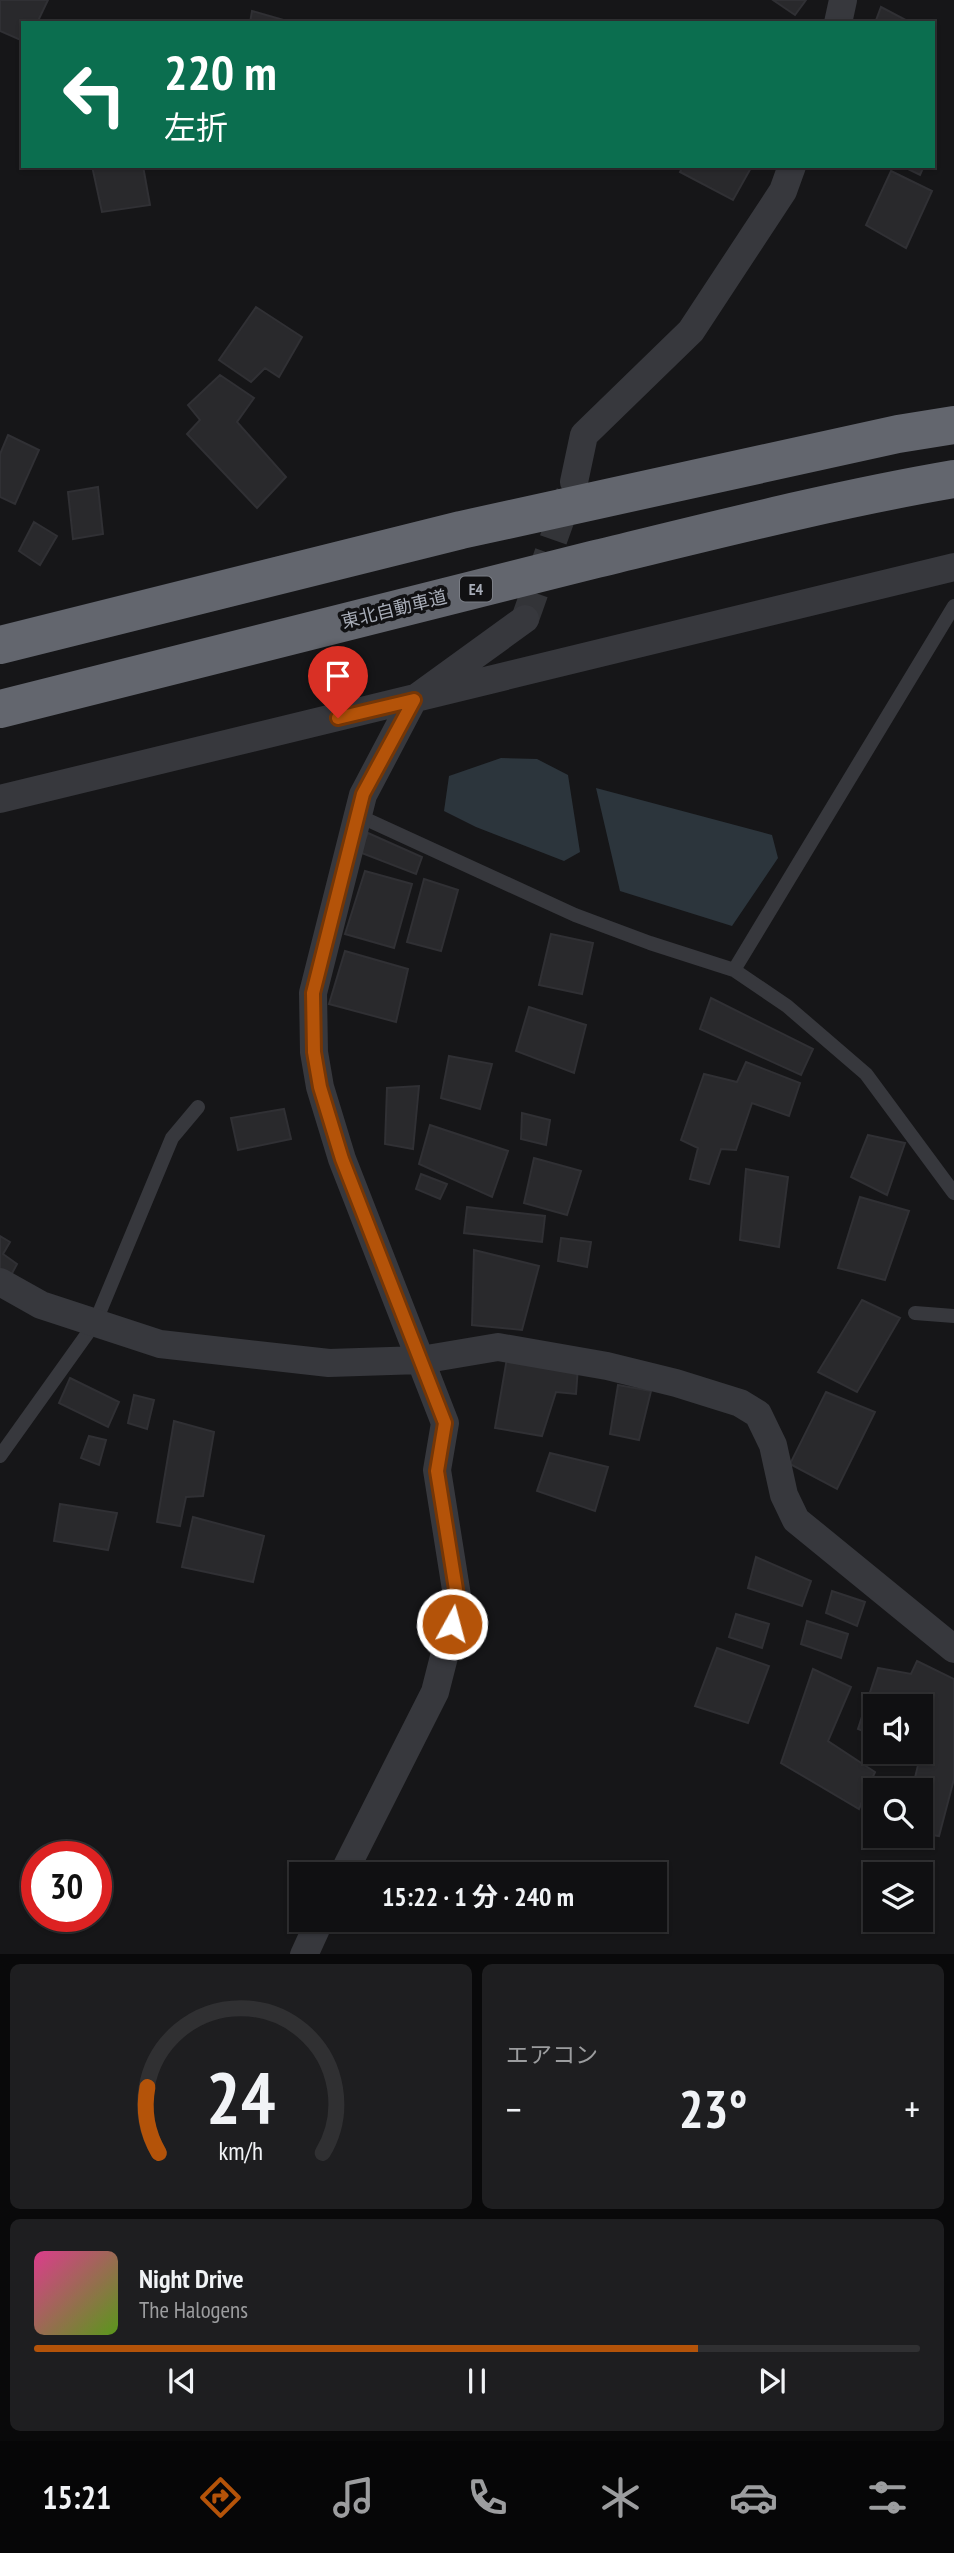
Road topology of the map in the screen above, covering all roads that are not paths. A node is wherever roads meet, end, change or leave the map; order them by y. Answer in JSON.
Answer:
{"nodes":[{"id":1,"x":843,"y":0,"type":"edge"},
{"id":2,"x":838,"y":21,"type":"edge"},
{"id":3,"x":791,"y":168,"type":"edge"},
{"id":4,"x":954,"y":425,"type":"edge"},
{"id":5,"x":954,"y":479,"type":"edge"},
{"id":6,"x":574,"y":482,"type":"tunnel mouth"},
{"id":7,"x":954,"y":567,"type":"edge"},
{"id":8,"x":954,"y":606,"type":"edge"},
{"id":9,"x":525,"y":619,"type":"tunnel mouth"},
{"id":10,"x":0,"y":645,"type":"edge"},
{"id":11,"x":414,"y":700,"type":"junction"},
{"id":12,"x":0,"y":709,"type":"edge"},
{"id":13,"x":0,"y":799,"type":"edge"},
{"id":14,"x":358,"y":816,"type":"junction"},
{"id":15,"x":734,"y":970,"type":"junction"},
{"id":16,"x":198,"y":1107,"type":"dead end"},
{"id":17,"x":954,"y":1193,"type":"edge"},
{"id":18,"x":0,"y":1282,"type":"edge"},
{"id":19,"x":915,"y":1312,"type":"dead end"},
{"id":20,"x":954,"y":1316,"type":"edge"},
{"id":21,"x":95,"y":1323,"type":"junction"},
{"id":22,"x":421,"y":1360,"type":"junction"},
{"id":23,"x":0,"y":1457,"type":"edge"},
{"id":24,"x":954,"y":1650,"type":"edge"},
{"id":25,"x":349,"y":1862,"type":"edge"},
{"id":26,"x":315,"y":1932,"type":"edge"},
{"id":27,"x":304,"y":1954,"type":"edge"}],
"edges":[{"from":1,"to":2,"type":"street"},
{"from":3,"to":6,"type":"street"},
{"from":4,"to":10,"type":"highway"},
{"from":5,"to":12,"type":"highway","name":"東北自動車道","number":"E4"},
{"from":7,"to":11,"type":"street"},
{"from":8,"to":15,"type":"lane"},
{"from":9,"to":11,"type":"street"},
{"from":11,"to":13,"type":"street"},
{"from":11,"to":14,"type":"street"},
{"from":14,"to":15,"type":"lane"},
{"from":14,"to":22,"type":"street"},
{"from":15,"to":17,"type":"lane"},
{"from":16,"to":21,"type":"lane"},
{"from":18,"to":21,"type":"street"},
{"from":19,"to":20,"type":"lane"},
{"from":21,"to":22,"type":"street"},
{"from":21,"to":23,"type":"lane"},
{"from":22,"to":24,"type":"street"},
{"from":22,"to":25,"type":"street"},
{"from":26,"to":27,"type":"street"}]}
